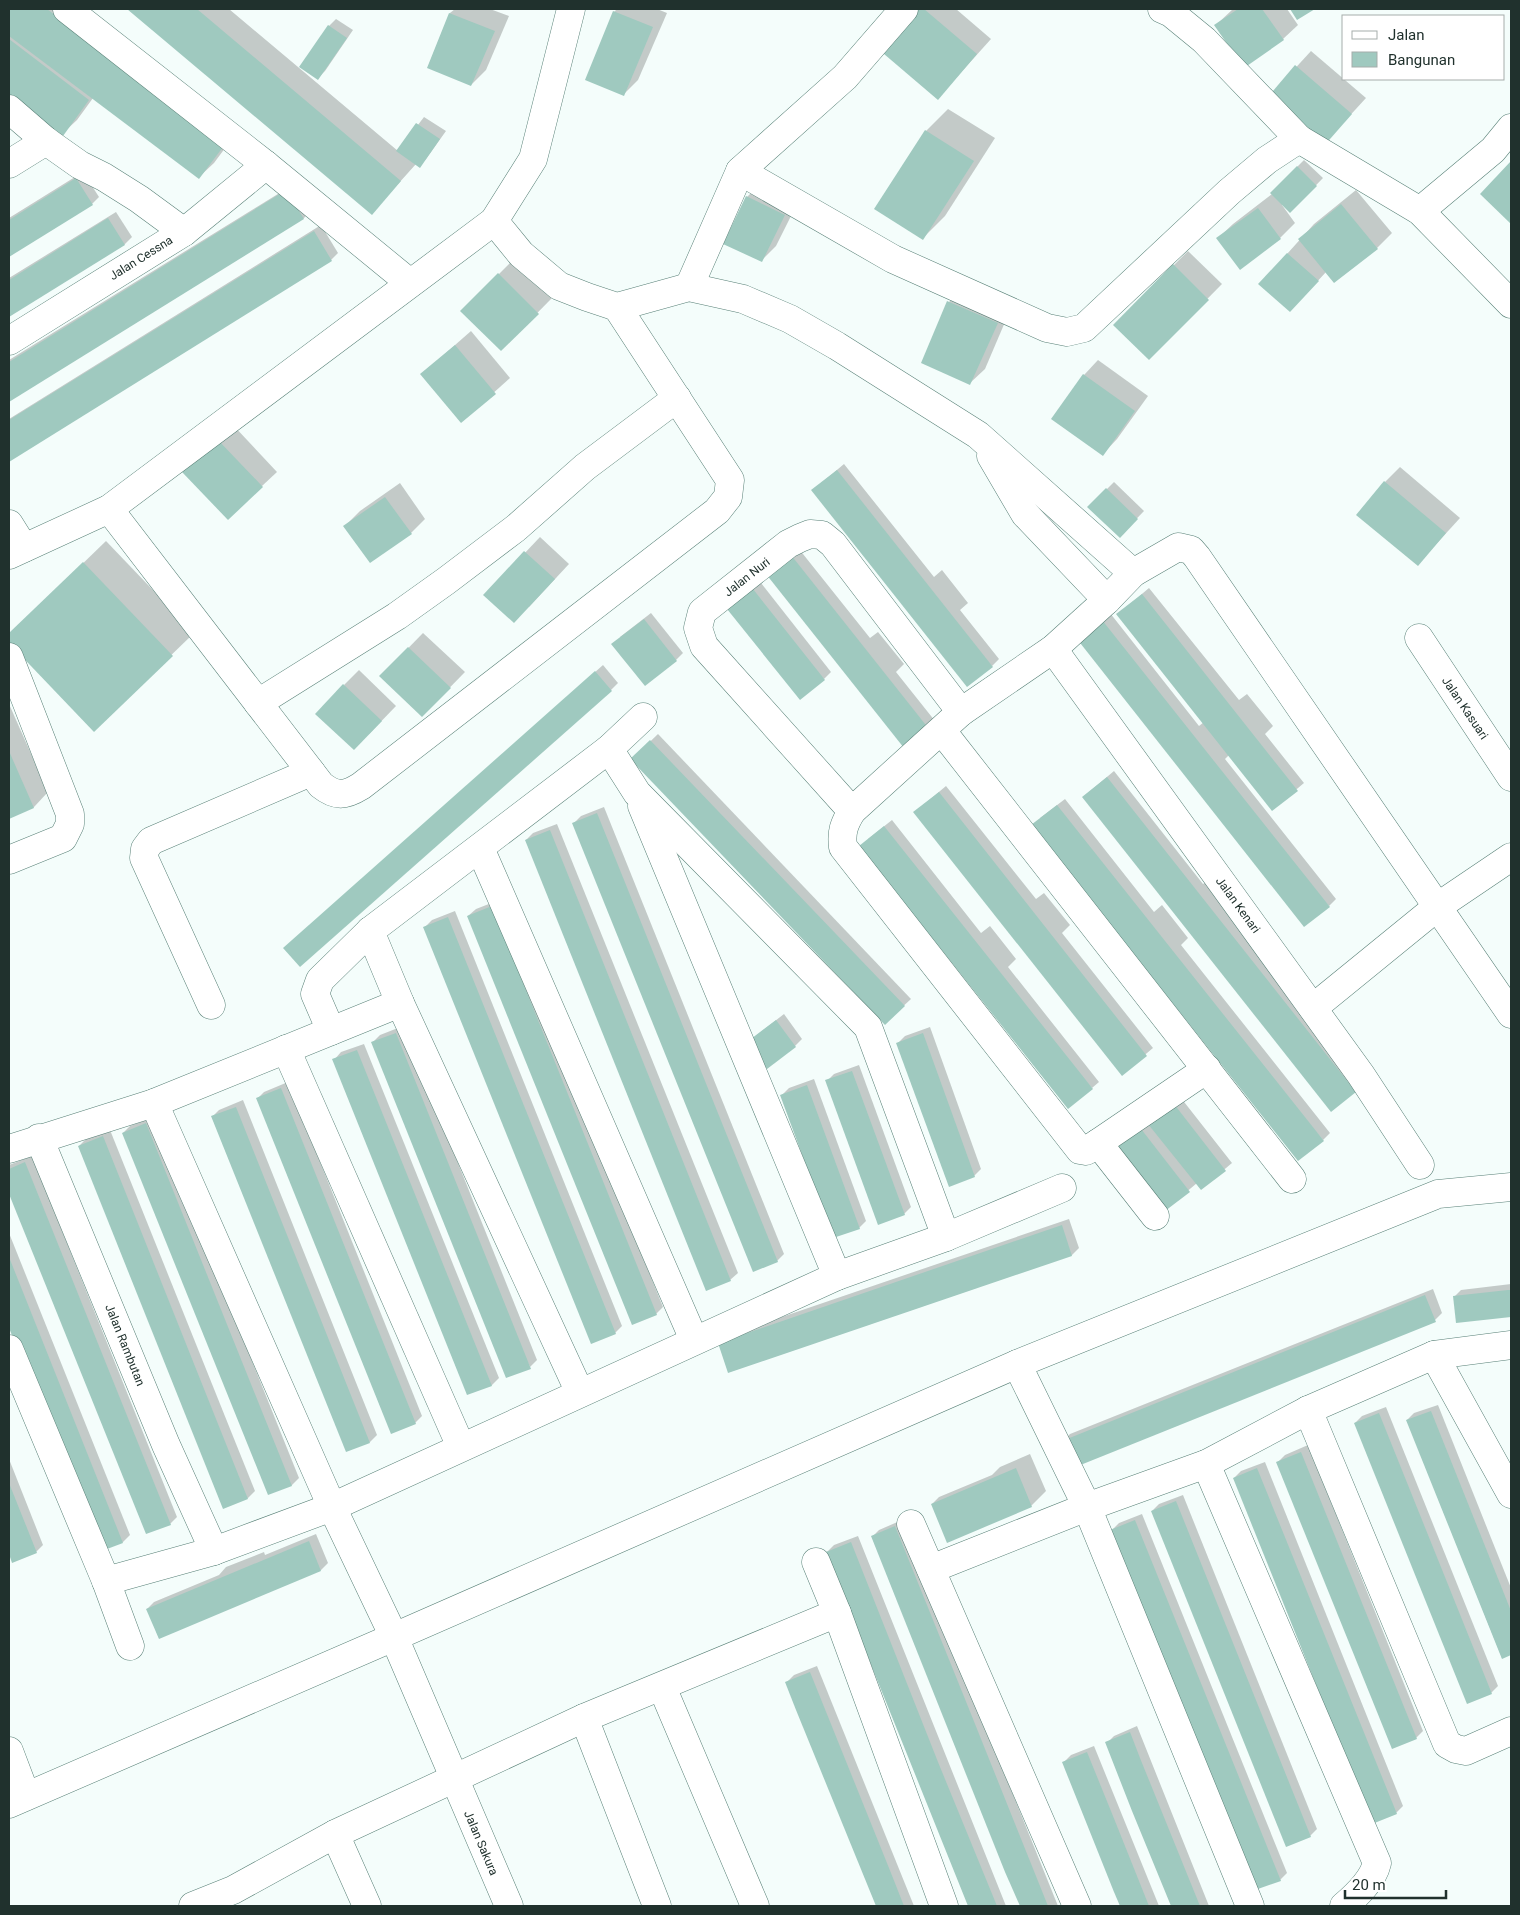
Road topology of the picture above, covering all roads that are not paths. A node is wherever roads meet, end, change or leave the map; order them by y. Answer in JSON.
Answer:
{"nodes":[{"id":1,"x":67,"y":9,"type":"edge"},
{"id":2,"x":571,"y":9,"type":"edge"},
{"id":3,"x":904,"y":9,"type":"edge"},
{"id":4,"x":1162,"y":9,"type":"edge"},
{"id":5,"x":9,"y":109,"type":"edge"},
{"id":6,"x":1511,"y":128,"type":"edge"},
{"id":7,"x":1299,"y":139,"type":"junction"},
{"id":8,"x":46,"y":141,"type":"junction"},
{"id":9,"x":9,"y":164,"type":"edge"},
{"id":10,"x":266,"y":165,"type":"junction"},
{"id":11,"x":740,"y":170,"type":"junction"},
{"id":12,"x":1420,"y":211,"type":"junction"},
{"id":13,"x":494,"y":221,"type":"junction"},
{"id":14,"x":184,"y":232,"type":"junction"},
{"id":15,"x":410,"y":283,"type":"junction"},
{"id":16,"x":688,"y":287,"type":"junction"},
{"id":17,"x":1511,"y":304,"type":"edge"},
{"id":18,"x":617,"y":307,"type":"junction"},
{"id":19,"x":9,"y":341,"type":"edge"},
{"id":20,"x":677,"y":398,"type":"junction"},
{"id":21,"x":978,"y":434,"type":"junction"},
{"id":22,"x":109,"y":509,"type":"junction"},
{"id":23,"x":9,"y":524,"type":"edge"},
{"id":24,"x":16,"y":551,"type":"edge"},
{"id":25,"x":1133,"y":573,"type":"junction"},
{"id":26,"x":1107,"y":600,"type":"junction"},
{"id":27,"x":1419,"y":638,"type":"dead end"},
{"id":28,"x":1053,"y":649,"type":"junction"},
{"id":29,"x":9,"y":657,"type":"edge"},
{"id":30,"x":258,"y":703,"type":"junction"},
{"id":31,"x":961,"y":712,"type":"junction"},
{"id":32,"x":643,"y":717,"type":"dead end"},
{"id":33,"x":942,"y":731,"type":"junction"},
{"id":34,"x":609,"y":749,"type":"junction"},
{"id":35,"x":311,"y":772,"type":"junction"},
{"id":36,"x":1511,"y":778,"type":"edge"},
{"id":37,"x":637,"y":793,"type":"junction"},
{"id":38,"x":852,"y":811,"type":"junction"},
{"id":39,"x":480,"y":848,"type":"junction"},
{"id":40,"x":1511,"y":857,"type":"edge"},
{"id":41,"x":9,"y":860,"type":"edge"},
{"id":42,"x":1437,"y":907,"type":"junction"},
{"id":43,"x":370,"y":931,"type":"junction"},
{"id":44,"x":400,"y":1003,"type":"junction"},
{"id":45,"x":211,"y":1005,"type":"dead end"},
{"id":46,"x":1313,"y":1008,"type":"junction"},
{"id":47,"x":1511,"y":1014,"type":"edge"},
{"id":48,"x":332,"y":1031,"type":"junction"},
{"id":49,"x":286,"y":1050,"type":"junction"},
{"id":50,"x":1207,"y":1069,"type":"junction"},
{"id":51,"x":154,"y":1103,"type":"junction"},
{"id":52,"x":39,"y":1138,"type":"junction"},
{"id":53,"x":1098,"y":1143,"type":"junction"},
{"id":54,"x":9,"y":1149,"type":"edge"},
{"id":55,"x":1420,"y":1165,"type":"dead end"},
{"id":56,"x":1292,"y":1179,"type":"dead end"},
{"id":57,"x":1511,"y":1187,"type":"edge"},
{"id":58,"x":1062,"y":1188,"type":"dead end"},
{"id":59,"x":1155,"y":1216,"type":"dead end"},
{"id":60,"x":946,"y":1238,"type":"junction"},
{"id":61,"x":837,"y":1276,"type":"junction"},
{"id":62,"x":694,"y":1340,"type":"junction"},
{"id":63,"x":1511,"y":1346,"type":"edge"},
{"id":64,"x":9,"y":1349,"type":"edge"},
{"id":65,"x":1434,"y":1355,"type":"junction"},
{"id":66,"x":1017,"y":1364,"type":"junction"},
{"id":67,"x":580,"y":1393,"type":"junction"},
{"id":68,"x":1308,"y":1410,"type":"junction"},
{"id":69,"x":461,"y":1447,"type":"junction"},
{"id":70,"x":1206,"y":1464,"type":"junction"},
{"id":71,"x":1511,"y":1494,"type":"edge"},
{"id":72,"x":332,"y":1507,"type":"junction"},
{"id":73,"x":1087,"y":1507,"type":"junction"},
{"id":74,"x":911,"y":1524,"type":"dead end"},
{"id":75,"x":214,"y":1551,"type":"junction"},
{"id":76,"x":816,"y":1562,"type":"dead end"},
{"id":77,"x":931,"y":1569,"type":"junction"},
{"id":78,"x":106,"y":1581,"type":"junction"},
{"id":79,"x":837,"y":1613,"type":"junction"},
{"id":80,"x":394,"y":1637,"type":"junction"},
{"id":81,"x":130,"y":1646,"type":"dead end"},
{"id":82,"x":662,"y":1687,"type":"junction"},
{"id":83,"x":584,"y":1718,"type":"junction"},
{"id":84,"x":1511,"y":1731,"type":"edge"},
{"id":85,"x":9,"y":1751,"type":"edge"},
{"id":86,"x":454,"y":1779,"type":"junction"},
{"id":87,"x":18,"y":1800,"type":"edge"},
{"id":88,"x":335,"y":1834,"type":"junction"},
{"id":89,"x":237,"y":1898,"type":"edge"},
{"id":90,"x":193,"y":1906,"type":"edge"},
{"id":91,"x":367,"y":1906,"type":"edge"},
{"id":92,"x":509,"y":1906,"type":"edge"},
{"id":93,"x":657,"y":1906,"type":"edge"},
{"id":94,"x":755,"y":1906,"type":"edge"},
{"id":95,"x":944,"y":1906,"type":"edge"},
{"id":96,"x":1077,"y":1906,"type":"edge"},
{"id":97,"x":1250,"y":1906,"type":"edge"},
{"id":98,"x":1344,"y":1906,"type":"edge"}],
"edges":[{"from":1,"to":10,"type":"street"},
{"from":2,"to":13,"type":"street"},
{"from":3,"to":11,"type":"street"},
{"from":4,"to":7,"type":"street"},
{"from":5,"to":8,"type":"street"},
{"from":6,"to":12,"type":"street"},
{"from":7,"to":11,"type":"street"},
{"from":7,"to":12,"type":"street"},
{"from":8,"to":9,"type":"street"},
{"from":8,"to":14,"type":"street"},
{"from":10,"to":14,"type":"street","name":"Jalan Cessna"},
{"from":10,"to":15,"type":"street"},
{"from":11,"to":16,"type":"street"},
{"from":12,"to":17,"type":"street"},
{"from":13,"to":15,"type":"street"},
{"from":13,"to":18,"type":"street"},
{"from":14,"to":19,"type":"street","name":"Jalan Cessna"},
{"from":15,"to":22,"type":"street"},
{"from":16,"to":18,"type":"street"},
{"from":16,"to":21,"type":"street"},
{"from":18,"to":20,"type":"street"},
{"from":20,"to":30,"type":"street"},
{"from":20,"to":35,"type":"street"},
{"from":21,"to":25,"type":"street"},
{"from":21,"to":26,"type":"street"},
{"from":22,"to":24,"type":"street"},
{"from":22,"to":30,"type":"street"},
{"from":23,"to":24,"type":"street"},
{"from":25,"to":26,"type":"street"},
{"from":25,"to":42,"type":"street"},
{"from":26,"to":28,"type":"street"},
{"from":27,"to":36,"type":"street","name":"Jalan Kasuari"},
{"from":28,"to":31,"type":"street"},
{"from":28,"to":46,"type":"street","name":"Jalan Kenari"},
{"from":29,"to":41,"type":"street"},
{"from":30,"to":35,"type":"street"},
{"from":31,"to":33,"type":"street"},
{"from":31,"to":38,"type":"street","name":"Jalan Nuri"},
{"from":32,"to":34,"type":"street"},
{"from":33,"to":38,"type":"street"},
{"from":33,"to":50,"type":"street"},
{"from":34,"to":37,"type":"street"},
{"from":34,"to":39,"type":"street"},
{"from":35,"to":45,"type":"street"},
{"from":37,"to":60,"type":"street"},
{"from":37,"to":61,"type":"street"},
{"from":38,"to":53,"type":"street"},
{"from":39,"to":43,"type":"street"},
{"from":39,"to":62,"type":"street"},
{"from":40,"to":42,"type":"street"},
{"from":42,"to":46,"type":"street"},
{"from":42,"to":47,"type":"street"},
{"from":43,"to":44,"type":"street"},
{"from":43,"to":48,"type":"street"},
{"from":44,"to":48,"type":"street"},
{"from":44,"to":67,"type":"street"},
{"from":46,"to":55,"type":"street","name":"Jalan Kenari"},
{"from":48,"to":49,"type":"street"},
{"from":49,"to":51,"type":"street"},
{"from":49,"to":69,"type":"street"},
{"from":50,"to":53,"type":"street"},
{"from":50,"to":56,"type":"street"},
{"from":51,"to":52,"type":"street"},
{"from":51,"to":72,"type":"street","name":"Jalan Sakura"},
{"from":52,"to":54,"type":"street"},
{"from":52,"to":75,"type":"street","name":"Jalan Rambutan"},
{"from":53,"to":59,"type":"street"},
{"from":57,"to":66,"type":"street"},
{"from":58,"to":60,"type":"street"},
{"from":60,"to":61,"type":"street"},
{"from":61,"to":62,"type":"street"},
{"from":62,"to":67,"type":"street"},
{"from":63,"to":65,"type":"street"},
{"from":64,"to":78,"type":"street"},
{"from":65,"to":68,"type":"street"},
{"from":65,"to":71,"type":"street"},
{"from":66,"to":73,"type":"street"},
{"from":66,"to":80,"type":"street"},
{"from":67,"to":69,"type":"street"},
{"from":68,"to":70,"type":"street"},
{"from":68,"to":84,"type":"street"},
{"from":69,"to":72,"type":"street"},
{"from":70,"to":73,"type":"street"},
{"from":70,"to":98,"type":"street"},
{"from":72,"to":75,"type":"street"},
{"from":72,"to":80,"type":"street","name":"Jalan Sakura"},
{"from":73,"to":77,"type":"street"},
{"from":73,"to":97,"type":"street"},
{"from":74,"to":77,"type":"street"},
{"from":75,"to":78,"type":"street"},
{"from":76,"to":79,"type":"street"},
{"from":77,"to":96,"type":"street"},
{"from":78,"to":81,"type":"street"},
{"from":79,"to":82,"type":"street"},
{"from":79,"to":95,"type":"street"},
{"from":80,"to":86,"type":"street","name":"Jalan Sakura"},
{"from":80,"to":87,"type":"street"},
{"from":82,"to":83,"type":"street"},
{"from":82,"to":94,"type":"street"},
{"from":83,"to":86,"type":"street"},
{"from":83,"to":93,"type":"street"},
{"from":85,"to":87,"type":"street"},
{"from":86,"to":88,"type":"street"},
{"from":86,"to":92,"type":"street","name":"Jalan Sakura"},
{"from":88,"to":89,"type":"street"},
{"from":88,"to":91,"type":"street"},
{"from":89,"to":90,"type":"street"}]}
